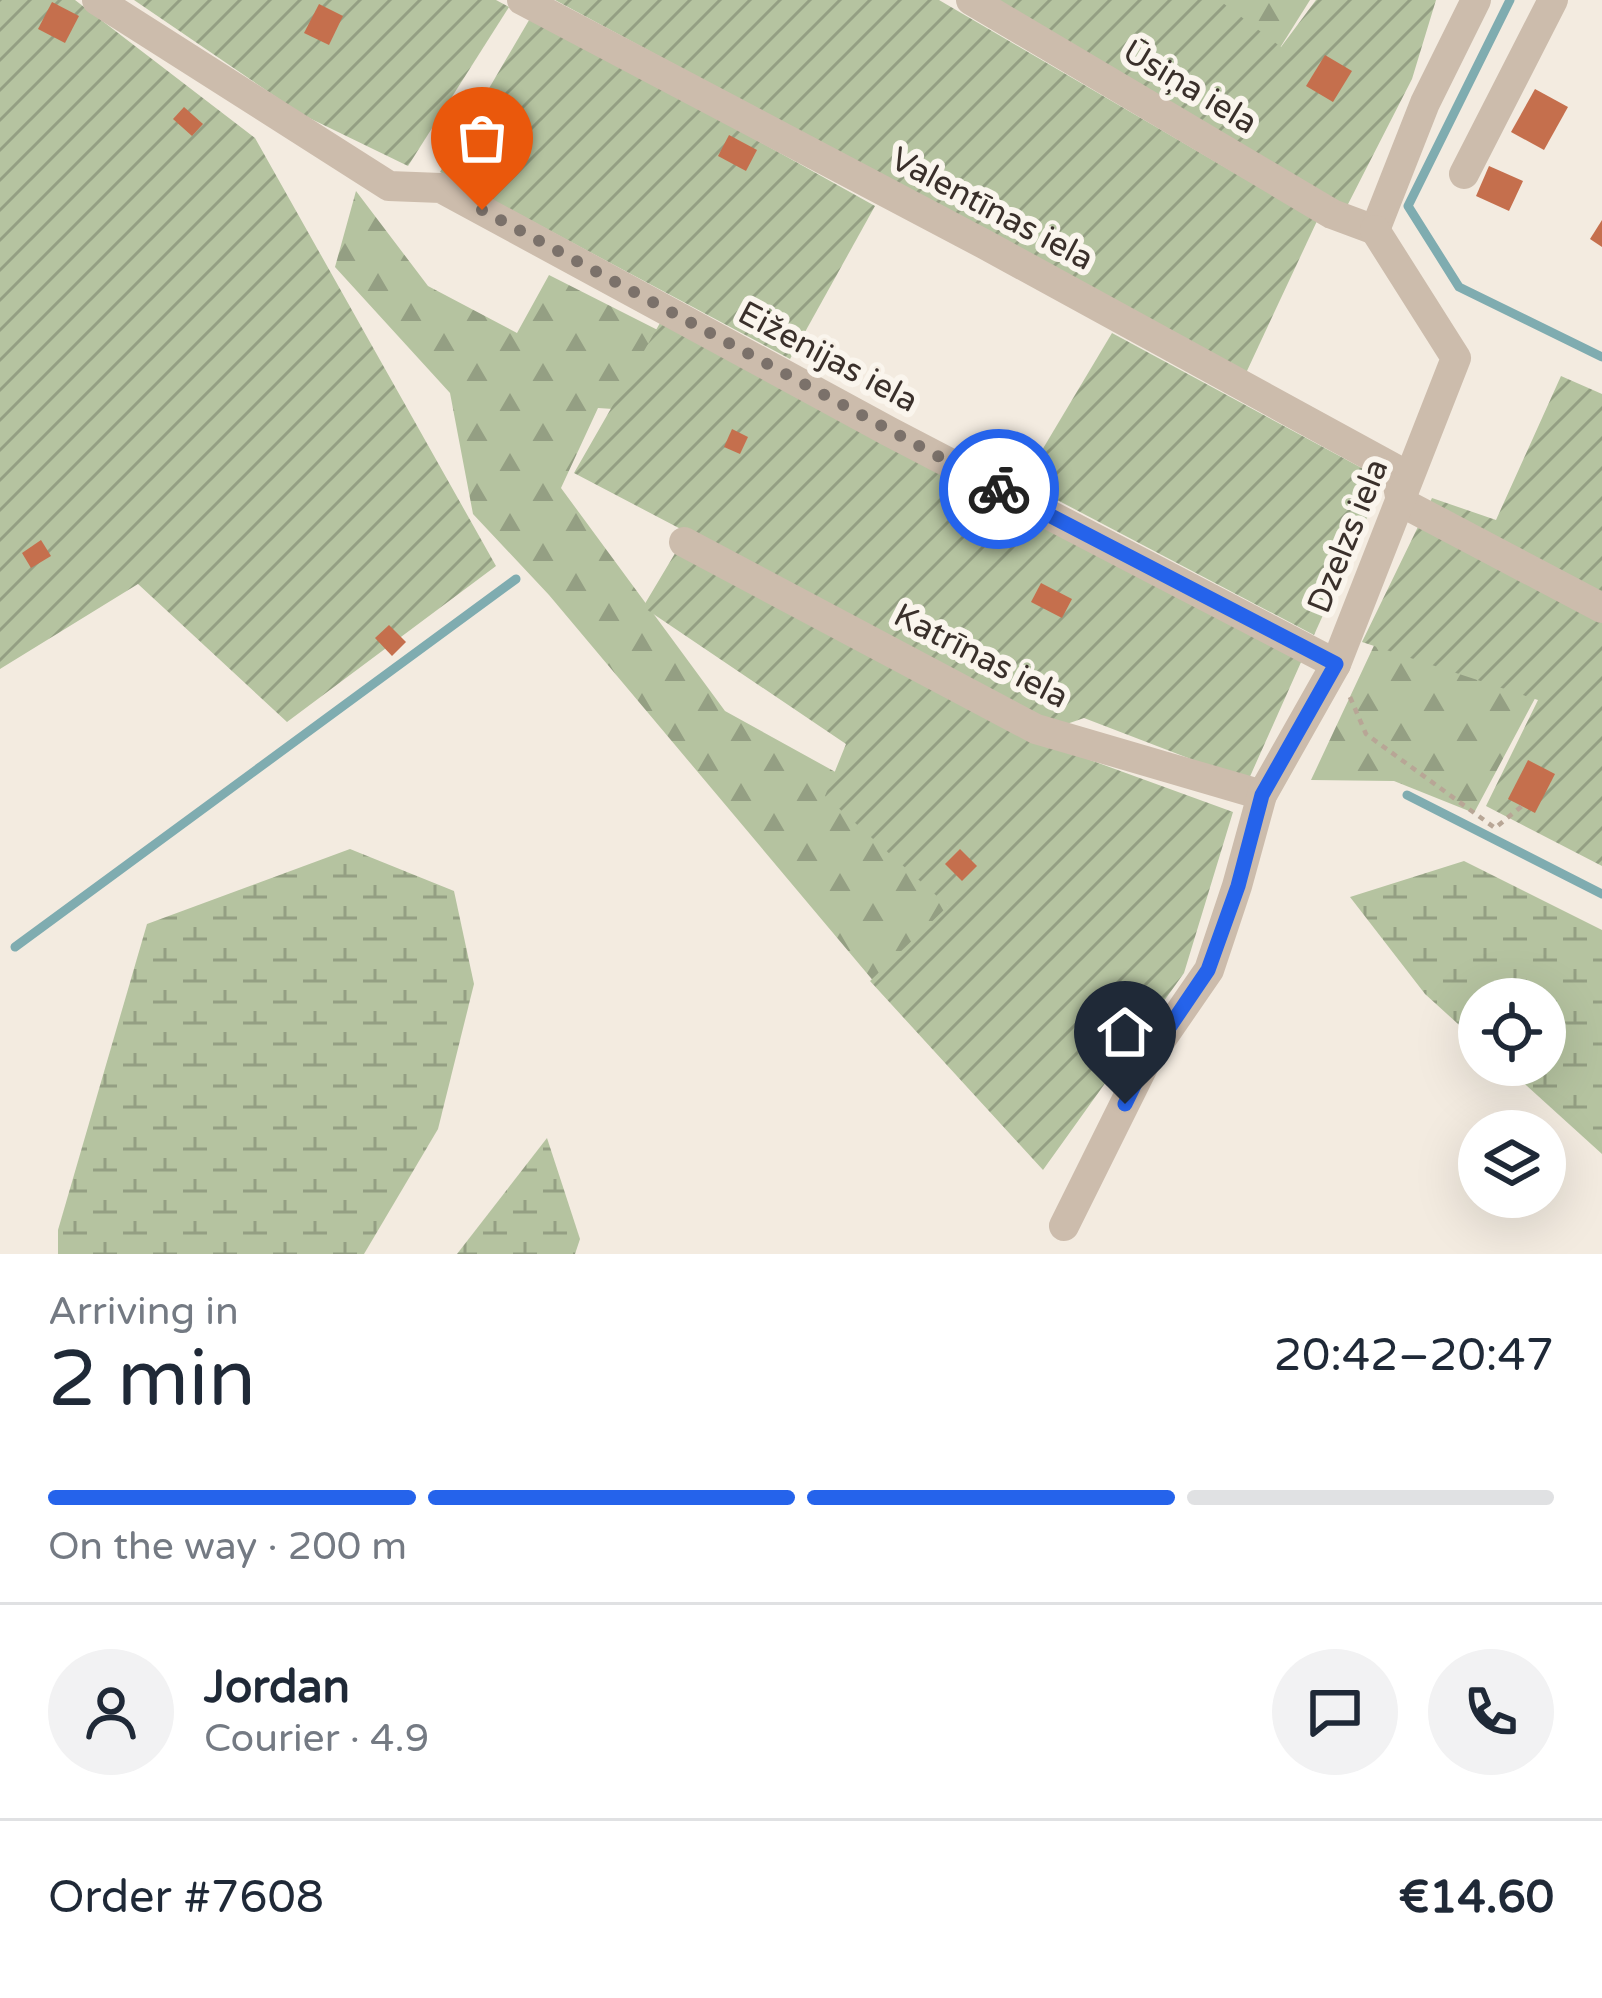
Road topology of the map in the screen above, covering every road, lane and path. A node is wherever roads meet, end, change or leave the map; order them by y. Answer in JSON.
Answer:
{"nodes":[{"id":1,"x":97,"y":0,"type":"edge"},
{"id":2,"x":522,"y":0,"type":"edge"},
{"id":3,"x":971,"y":0,"type":"edge"},
{"id":4,"x":1476,"y":0,"type":"edge"},
{"id":5,"x":1553,"y":0,"type":"edge"},
{"id":6,"x":1464,"y":174,"type":"dead end"},
{"id":7,"x":1375,"y":230,"type":"junction"},
{"id":8,"x":1401,"y":502,"type":"junction"},
{"id":9,"x":684,"y":542,"type":"dead end"},
{"id":10,"x":1602,"y":608,"type":"edge"},
{"id":11,"x":1336,"y":664,"type":"junction"},
{"id":12,"x":1262,"y":795,"type":"junction"},
{"id":13,"x":1522,"y":806,"type":"dead end"},
{"id":14,"x":1064,"y":1226,"type":"dead end"}],
"edges":[{"from":1,"to":11,"type":"street","name":"Eiženijas iela"},
{"from":2,"to":8,"type":"street","name":"Valentīnas iela"},
{"from":3,"to":7,"type":"street","name":"Ūsiņa iela"},
{"from":4,"to":7,"type":"street"},
{"from":5,"to":6,"type":"street"},
{"from":7,"to":8,"type":"street","name":"Dzelzs iela"},
{"from":8,"to":10,"type":"street"},
{"from":8,"to":11,"type":"street","name":"Dzelzs iela"},
{"from":9,"to":12,"type":"street","name":"Katrīnas iela"},
{"from":11,"to":12,"type":"street","name":"Dzelzs iela"},
{"from":11,"to":13,"type":"path"},
{"from":12,"to":14,"type":"street","name":"Dzelzs iela"}]}
